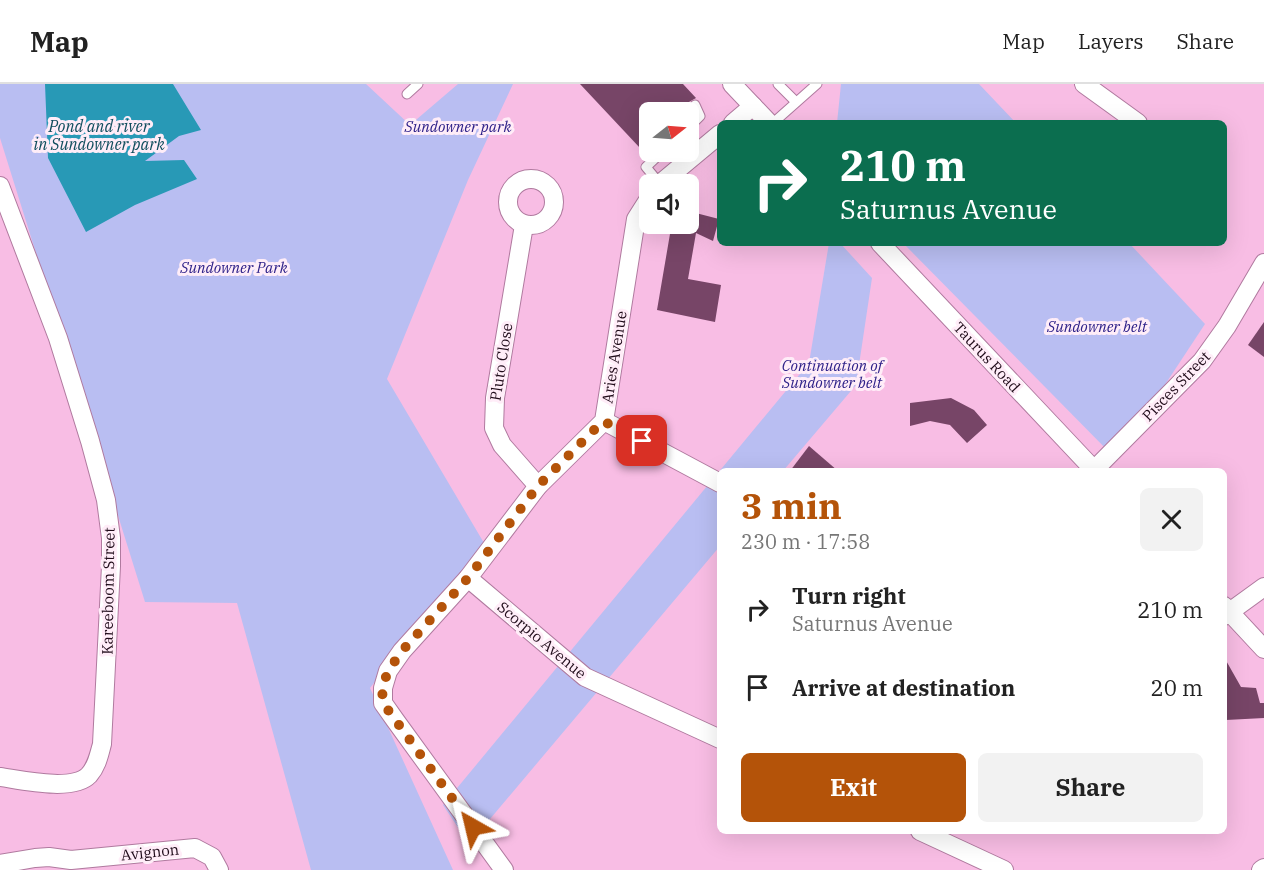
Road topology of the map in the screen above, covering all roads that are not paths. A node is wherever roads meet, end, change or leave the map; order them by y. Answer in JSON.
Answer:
{"nodes":[{"id":1,"x":418,"y":84,"type":"edge"},
{"id":2,"x":732,"y":84,"type":"edge"},
{"id":3,"x":778,"y":84,"type":"edge"},
{"id":4,"x":817,"y":84,"type":"edge"},
{"id":5,"x":1084,"y":84,"type":"edge"},
{"id":6,"x":407,"y":94,"type":"dead end"},
{"id":7,"x":796,"y":102,"type":"junction"},
{"id":8,"x":753,"y":106,"type":"junction"},
{"id":9,"x":737,"y":120,"type":"edge"},
{"id":10,"x":768,"y":120,"type":"edge"},
{"id":11,"x":775,"y":120,"type":"edge"},
{"id":12,"x":1134,"y":120,"type":"edge"},
{"id":13,"x":717,"y":136,"type":"edge"},
{"id":14,"x":651,"y":162,"type":"edge"},
{"id":15,"x":652,"y":174,"type":"edge"},
{"id":16,"x":672,"y":174,"type":"edge"},
{"id":17,"x":0,"y":186,"type":"edge"},
{"id":18,"x":639,"y":214,"type":"edge"},
{"id":19,"x":524,"y":225,"type":"dead end"},
{"id":20,"x":883,"y":246,"type":"edge"},
{"id":21,"x":1264,"y":263,"type":"edge"},
{"id":22,"x":603,"y":421,"type":"junction"},
{"id":23,"x":1093,"y":468,"type":"edge"},
{"id":24,"x":1097,"y":468,"type":"edge"},
{"id":25,"x":717,"y":481,"type":"edge"},
{"id":26,"x":538,"y":486,"type":"junction"},
{"id":27,"x":468,"y":578,"type":"junction"},
{"id":28,"x":1264,"y":587,"type":"edge"},
{"id":29,"x":1227,"y":610,"type":"edge"},
{"id":30,"x":1227,"y":612,"type":"edge"},
{"id":31,"x":1264,"y":649,"type":"edge"},
{"id":32,"x":717,"y":738,"type":"edge"},
{"id":33,"x":0,"y":777,"type":"edge"},
{"id":34,"x":926,"y":834,"type":"edge"},
{"id":35,"x":0,"y":864,"type":"edge"},
{"id":36,"x":72,"y":865,"type":"edge"},
{"id":37,"x":219,"y":870,"type":"edge"},
{"id":38,"x":504,"y":870,"type":"edge"},
{"id":39,"x":1004,"y":870,"type":"edge"}],
"edges":[{"from":1,"to":6,"type":"lane"},
{"from":2,"to":8,"type":"street"},
{"from":3,"to":7,"type":"lane"},
{"from":4,"to":7,"type":"lane"},
{"from":5,"to":12,"type":"street"},
{"from":7,"to":11,"type":"lane"},
{"from":8,"to":9,"type":"street"},
{"from":8,"to":10,"type":"street"},
{"from":13,"to":16,"type":"street"},
{"from":14,"to":15,"type":"lane"},
{"from":17,"to":33,"type":"street","name":"Kareeboom Street"},
{"from":18,"to":22,"type":"street","name":"Aries Avenue"},
{"from":19,"to":26,"type":"street","name":"Pluto Close"},
{"from":20,"to":23,"type":"street","name":"Taurus Road"},
{"from":21,"to":24,"type":"street","name":"Pisces Street"},
{"from":22,"to":25,"type":"street"},
{"from":22,"to":26,"type":"street","name":"Aries Avenue"},
{"from":26,"to":27,"type":"street","name":"Aries Avenue"},
{"from":27,"to":32,"type":"street","name":"Scorpio Avenue"},
{"from":27,"to":38,"type":"street","name":"Aries Avenue"},
{"from":28,"to":29,"type":"street"},
{"from":30,"to":31,"type":"street"},
{"from":34,"to":39,"type":"street"},
{"from":35,"to":36,"type":"street","name":"Avignon"},
{"from":36,"to":37,"type":"street","name":"Avignon"}]}
